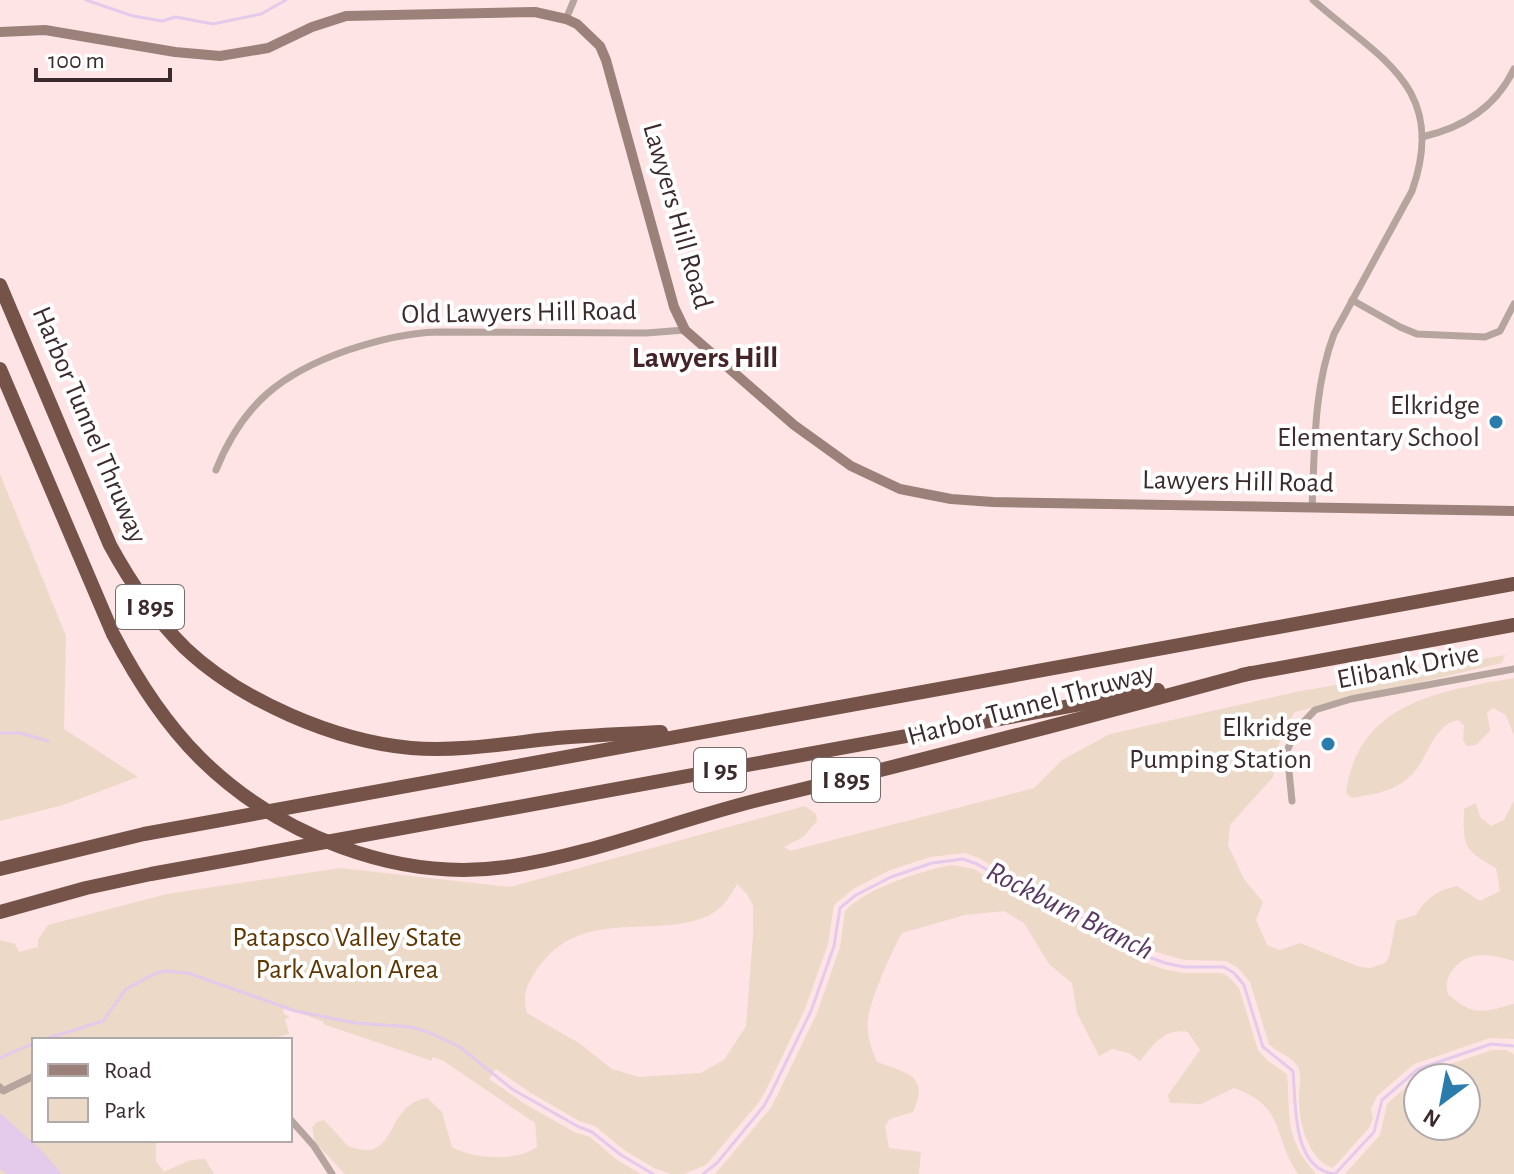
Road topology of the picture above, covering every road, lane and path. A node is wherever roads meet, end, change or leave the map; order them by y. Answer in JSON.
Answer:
{"nodes":[{"id":1,"x":574,"y":0,"type":"edge"},
{"id":2,"x":1313,"y":0,"type":"edge"},
{"id":3,"x":566,"y":19,"type":"junction"},
{"id":4,"x":0,"y":32,"type":"edge"},
{"id":5,"x":1514,"y":69,"type":"edge"},
{"id":6,"x":1422,"y":137,"type":"junction"},
{"id":7,"x":0,"y":285,"type":"edge"},
{"id":8,"x":1352,"y":300,"type":"junction"},
{"id":9,"x":1514,"y":304,"type":"edge"},
{"id":10,"x":685,"y":330,"type":"junction"},
{"id":11,"x":0,"y":369,"type":"edge"},
{"id":12,"x":216,"y":470,"type":"dead end"},
{"id":13,"x":1312,"y":507,"type":"junction"},
{"id":14,"x":1514,"y":511,"type":"edge"},
{"id":15,"x":1514,"y":584,"type":"edge"},
{"id":16,"x":1514,"y":625,"type":"edge"},
{"id":17,"x":1514,"y":669,"type":"edge"},
{"id":18,"x":1251,"y":673,"type":"junction"},
{"id":19,"x":720,"y":729,"type":"junction"},
{"id":20,"x":1292,"y":801,"type":"dead end"},
{"id":21,"x":0,"y":869,"type":"edge"},
{"id":22,"x":0,"y":912,"type":"edge"},
{"id":23,"x":32,"y":1077,"type":"edge"},
{"id":24,"x":2,"y":1089,"type":"edge"},
{"id":25,"x":292,"y":1121,"type":"edge"},
{"id":26,"x":332,"y":1174,"type":"edge"}],
"edges":[{"from":1,"to":3,"type":"street"},
{"from":2,"to":6,"type":"street"},
{"from":3,"to":4,"type":"street","name":"Lawyers Hill Road"},
{"from":3,"to":10,"type":"street","name":"Lawyers Hill Road"},
{"from":5,"to":6,"type":"street"},
{"from":6,"to":8,"type":"street"},
{"from":7,"to":19,"type":"highway","name":"Harbor Tunnel Thruway","number":"I 895"},
{"from":8,"to":9,"type":"street"},
{"from":8,"to":13,"type":"street"},
{"from":10,"to":12,"type":"street","name":"Old Lawyers Hill Road"},
{"from":10,"to":13,"type":"street","name":"Lawyers Hill Road"},
{"from":11,"to":18,"type":"highway","name":"Harbor Tunnel Thruway","number":"I 895"},
{"from":13,"to":14,"type":"street","name":"Lawyers Hill Road"},
{"from":15,"to":19,"type":"highway","number":"I 95"},
{"from":16,"to":18,"type":"highway","number":"I 95"},
{"from":17,"to":20,"type":"street","name":"Elibank Drive"},
{"from":18,"to":22,"type":"highway","number":"I 95"},
{"from":19,"to":21,"type":"highway","number":"I 95"},
{"from":23,"to":24,"type":"street"},
{"from":25,"to":26,"type":"street"}]}
